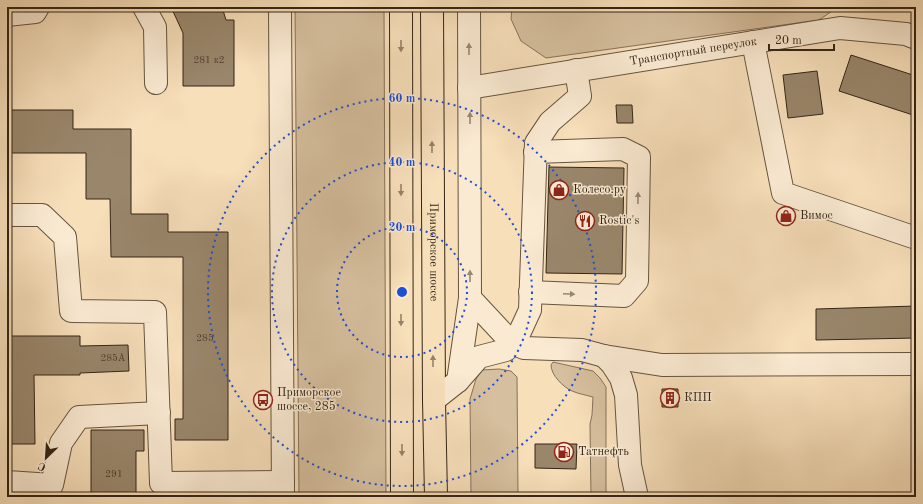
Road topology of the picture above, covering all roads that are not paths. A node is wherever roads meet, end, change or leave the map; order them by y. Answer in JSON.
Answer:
{"nodes":[{"id":1,"x":38,"y":7,"type":"edge"},
{"id":2,"x":144,"y":7,"type":"edge"},
{"id":3,"x":280,"y":7,"type":"edge"},
{"id":4,"x":401,"y":7,"type":"edge"},
{"id":5,"x":432,"y":7,"type":"edge"},
{"id":6,"x":469,"y":7,"type":"edge"},
{"id":7,"x":7,"y":15,"type":"edge"},
{"id":8,"x":916,"y":38,"type":"edge"},
{"id":9,"x":753,"y":42,"type":"junction"},
{"id":10,"x":576,"y":70,"type":"junction"},
{"id":11,"x":156,"y":83,"type":"dead end"},
{"id":12,"x":470,"y":88,"type":"junction"},
{"id":13,"x":535,"y":152,"type":"junction"},
{"id":14,"x":7,"y":216,"type":"edge"},
{"id":15,"x":916,"y":238,"type":"edge"},
{"id":16,"x":530,"y":292,"type":"junction"},
{"id":17,"x":470,"y":298,"type":"junction"},
{"id":18,"x":512,"y":343,"type":"junction"},
{"id":19,"x":604,"y":356,"type":"junction"},
{"id":20,"x":916,"y":364,"type":"edge"},
{"id":21,"x":458,"y":381,"type":"junction"},
{"id":22,"x":434,"y":400,"type":"junction"},
{"id":23,"x":159,"y":413,"type":"junction"},
{"id":24,"x":7,"y":482,"type":"edge"},
{"id":25,"x":283,"y":489,"type":"edge"},
{"id":26,"x":52,"y":491,"type":"edge"},
{"id":27,"x":402,"y":497,"type":"edge"},
{"id":28,"x":436,"y":497,"type":"edge"},
{"id":29,"x":637,"y":497,"type":"edge"}],
"edges":[{"from":1,"to":7,"type":"street"},
{"from":2,"to":11,"type":"street"},
{"from":3,"to":25,"type":"street"},
{"from":4,"to":27,"type":"highway","one_way":true},
{"from":22,"to":5,"type":"highway","name":"Приморское шоссе","one_way":true},
{"from":12,"to":6,"type":"street","one_way":true},
{"from":8,"to":9,"type":"street","name":"Транспортный переулок"},
{"from":9,"to":10,"type":"street","name":"Транспортный переулок"},
{"from":9,"to":15,"type":"street"},
{"from":10,"to":12,"type":"street","name":"Транспортный переулок"},
{"from":10,"to":13,"type":"street"},
{"from":17,"to":12,"type":"street","one_way":true},
{"from":13,"to":16,"type":"street"},
{"from":16,"to":13,"type":"street","one_way":true},
{"from":14,"to":23,"type":"street"},
{"from":16,"to":18,"type":"street"},
{"from":17,"to":18,"type":"street"},
{"from":17,"to":21,"type":"street"},
{"from":18,"to":19,"type":"street"},
{"from":18,"to":21,"type":"street"},
{"from":19,"to":20,"type":"street"},
{"from":19,"to":29,"type":"street"},
{"from":21,"to":22,"type":"street"},
{"from":22,"to":28,"type":"highway","name":"Приморское шоссе"},
{"from":23,"to":25,"type":"street"},
{"from":23,"to":26,"type":"street"},
{"from":24,"to":26,"type":"street"}]}
